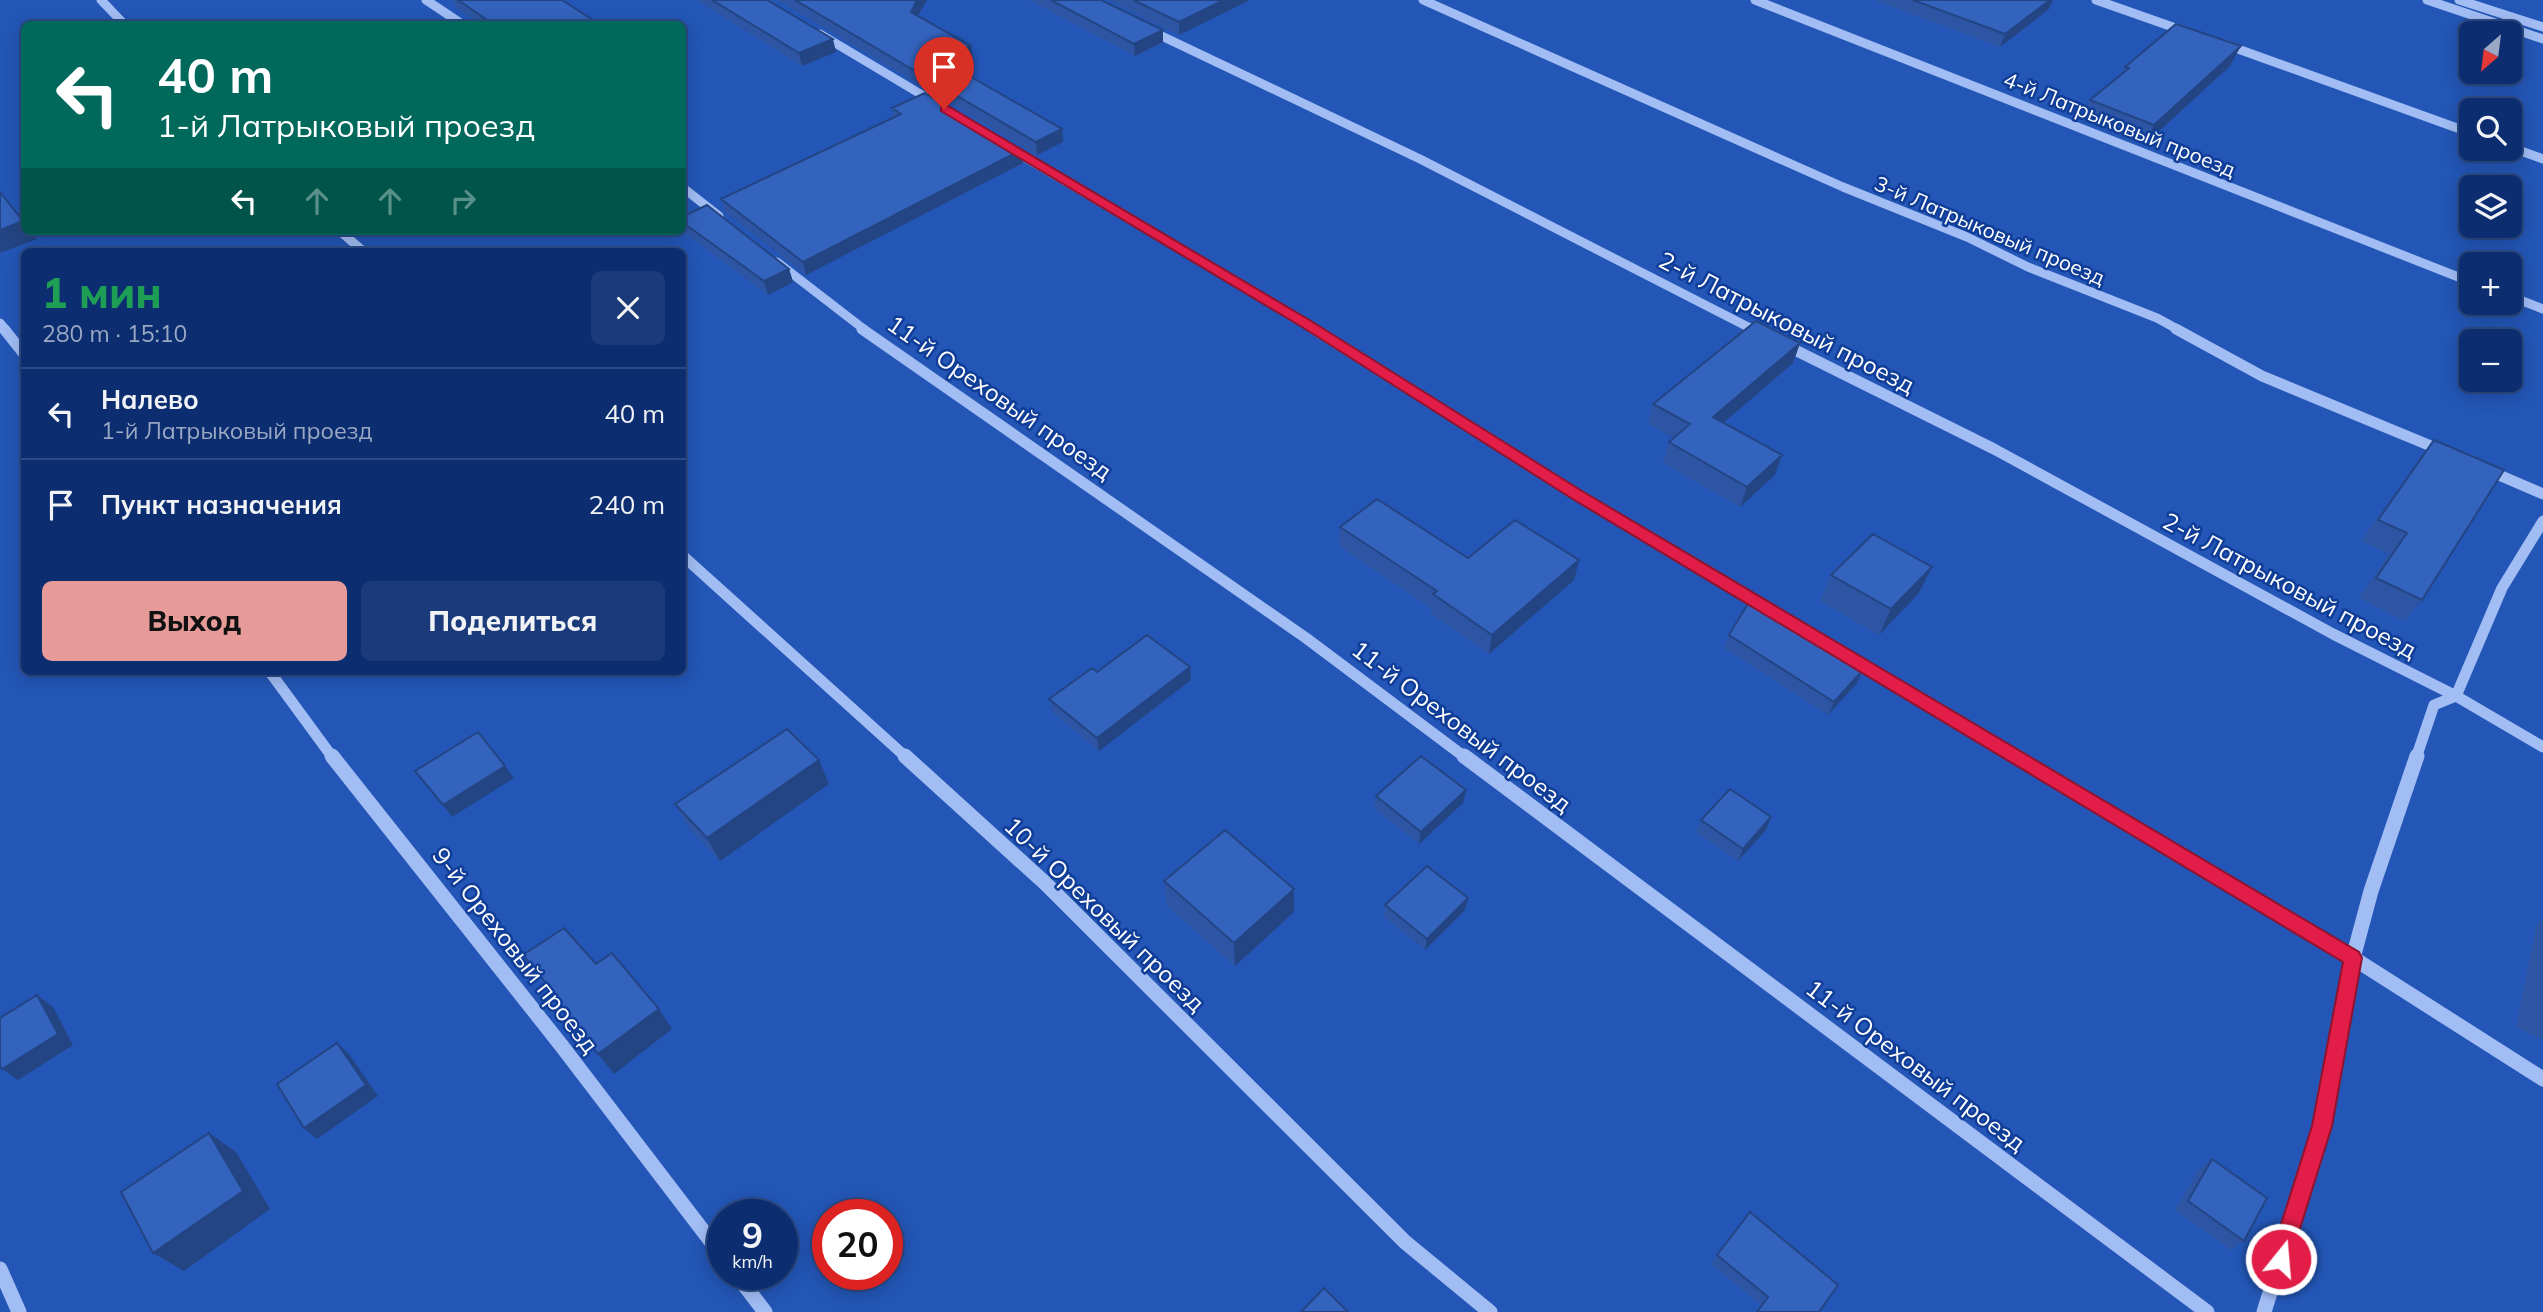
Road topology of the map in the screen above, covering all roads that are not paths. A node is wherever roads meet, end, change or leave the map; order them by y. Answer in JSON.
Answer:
{"nodes":[{"id":1,"x":101,"y":0,"type":"edge"},
{"id":2,"x":426,"y":0,"type":"edge"},
{"id":3,"x":1423,"y":0,"type":"edge"},
{"id":4,"x":1755,"y":0,"type":"edge"},
{"id":5,"x":2096,"y":0,"type":"edge"},
{"id":6,"x":2427,"y":0,"type":"edge"},
{"id":7,"x":2459,"y":0,"type":"edge"},
{"id":8,"x":121,"y":21,"type":"edge"},
{"id":9,"x":458,"y":21,"type":"edge"},
{"id":10,"x":809,"y":27,"type":"edge"},
{"id":11,"x":1144,"y":27,"type":"edge"},
{"id":12,"x":2543,"y":27,"type":"edge"},
{"id":13,"x":2193,"y":33,"type":"edge"},
{"id":14,"x":2543,"y":39,"type":"edge"},
{"id":15,"x":2217,"y":42,"type":"edge"},
{"id":16,"x":950,"y":112,"type":"edge"},
{"id":17,"x":2459,"y":129,"type":"edge"},
{"id":18,"x":997,"y":141,"type":"edge"},
{"id":19,"x":2522,"y":151,"type":"edge"},
{"id":20,"x":2543,"y":159,"type":"edge"},
{"id":21,"x":686,"y":190,"type":"edge"},
{"id":22,"x":727,"y":223,"type":"edge"},
{"id":23,"x":345,"y":235,"type":"edge"},
{"id":24,"x":359,"y":248,"type":"edge"},
{"id":25,"x":770,"y":256,"type":"edge"},
{"id":26,"x":2459,"y":277,"type":"edge"},
{"id":27,"x":2522,"y":301,"type":"edge"},
{"id":28,"x":2543,"y":309,"type":"edge"},
{"id":29,"x":0,"y":323,"type":"edge"},
{"id":30,"x":21,"y":350,"type":"edge"},
{"id":31,"x":2454,"y":456,"type":"edge"},
{"id":32,"x":2479,"y":467,"type":"edge"},
{"id":33,"x":2543,"y":494,"type":"edge"},
{"id":34,"x":2543,"y":521,"type":"edge"},
{"id":35,"x":686,"y":559,"type":"edge"},
{"id":36,"x":272,"y":675,"type":"edge"},
{"id":37,"x":2456,"y":696,"type":"junction"},
{"id":38,"x":2543,"y":747,"type":"edge"},
{"id":39,"x":2353,"y":958,"type":"junction"},
{"id":40,"x":2543,"y":1079,"type":"edge"},
{"id":41,"x":707,"y":1236,"type":"edge"},
{"id":42,"x":0,"y":1269,"type":"edge"},
{"id":43,"x":748,"y":1290,"type":"edge"},
{"id":44,"x":19,"y":1312,"type":"edge"},
{"id":45,"x":765,"y":1312,"type":"edge"},
{"id":46,"x":1490,"y":1312,"type":"edge"},
{"id":47,"x":2207,"y":1312,"type":"edge"},
{"id":48,"x":2264,"y":1312,"type":"edge"}],
"edges":[{"from":1,"to":8,"type":"lane"},
{"from":2,"to":9,"type":"lane"},
{"from":3,"to":31,"type":"lane","name":"3-й Латрыковый проезд"},
{"from":4,"to":26,"type":"lane","name":"4-й Латрыковый проезд"},
{"from":5,"to":13,"type":"lane"},
{"from":6,"to":14,"type":"lane"},
{"from":7,"to":12,"type":"lane"},
{"from":10,"to":16,"type":"lane"},
{"from":11,"to":37,"type":"lane","name":"2-й Латрыковый проезд"},
{"from":15,"to":17,"type":"lane"},
{"from":18,"to":39,"type":"lane"},
{"from":19,"to":20,"type":"lane"},
{"from":21,"to":22,"type":"lane"},
{"from":23,"to":24,"type":"lane"},
{"from":25,"to":47,"type":"lane","name":"11-й Ореховый проезд"},
{"from":27,"to":28,"type":"lane"},
{"from":29,"to":30,"type":"lane"},
{"from":32,"to":33,"type":"lane"},
{"from":34,"to":37,"type":"lane"},
{"from":35,"to":46,"type":"lane","name":"10-й Ореховый проезд"},
{"from":36,"to":41,"type":"lane","name":"9-й Ореховый проезд"},
{"from":37,"to":38,"type":"lane","name":"2-й Латрыковый проезд"},
{"from":37,"to":39,"type":"lane"},
{"from":39,"to":40,"type":"lane"},
{"from":39,"to":48,"type":"lane"},
{"from":42,"to":44,"type":"lane"},
{"from":43,"to":45,"type":"lane"}]}
